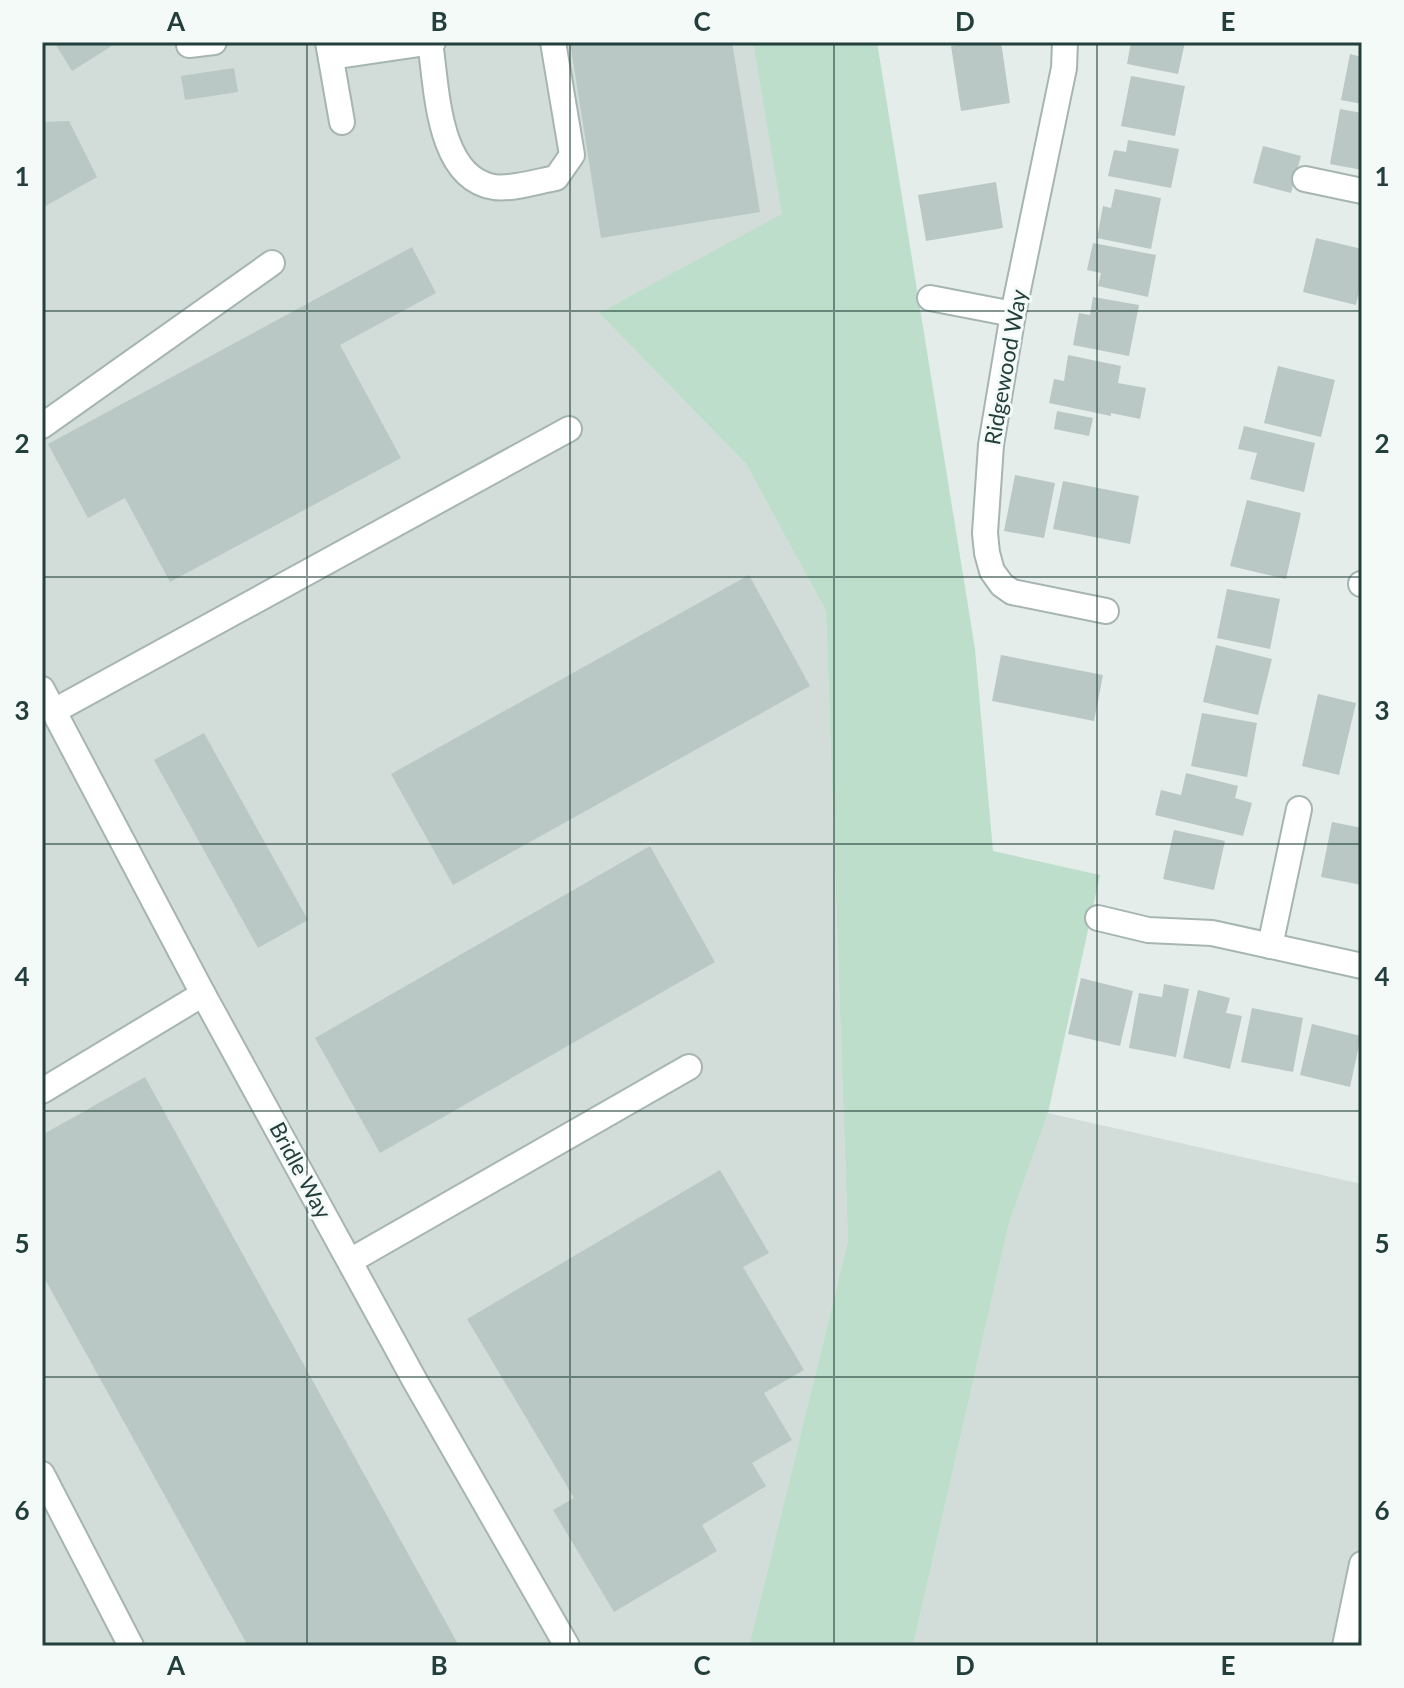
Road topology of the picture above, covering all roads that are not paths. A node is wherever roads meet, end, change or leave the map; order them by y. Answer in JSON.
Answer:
{"nodes":[{"id":1,"x":214,"y":42,"type":"edge"},
{"id":2,"x":431,"y":42,"type":"edge"},
{"id":3,"x":553,"y":42,"type":"edge"},
{"id":4,"x":1065,"y":42,"type":"edge"},
{"id":5,"x":189,"y":45,"type":"dead end"},
{"id":6,"x":329,"y":49,"type":"edge"},
{"id":7,"x":342,"y":122,"type":"dead end"},
{"id":8,"x":1305,"y":179,"type":"dead end"},
{"id":9,"x":1362,"y":191,"type":"edge"},
{"id":10,"x":272,"y":263,"type":"dead end"},
{"id":11,"x":930,"y":298,"type":"dead end"},
{"id":12,"x":1013,"y":314,"type":"junction"},
{"id":13,"x":42,"y":426,"type":"edge"},
{"id":14,"x":569,"y":429,"type":"dead end"},
{"id":15,"x":1106,"y":611,"type":"dead end"},
{"id":16,"x":42,"y":689,"type":"edge"},
{"id":17,"x":54,"y":711,"type":"junction"},
{"id":18,"x":1299,"y":809,"type":"dead end"},
{"id":19,"x":1098,"y":918,"type":"dead end"},
{"id":20,"x":1270,"y":946,"type":"junction"},
{"id":21,"x":1362,"y":966,"type":"edge"},
{"id":22,"x":203,"y":994,"type":"junction"},
{"id":23,"x":689,"y":1067,"type":"dead end"},
{"id":24,"x":42,"y":1091,"type":"edge"},
{"id":25,"x":350,"y":1261,"type":"junction"},
{"id":26,"x":42,"y":1474,"type":"edge"},
{"id":27,"x":1362,"y":1564,"type":"edge"},
{"id":28,"x":131,"y":1646,"type":"edge"},
{"id":29,"x":567,"y":1646,"type":"edge"},
{"id":30,"x":1345,"y":1646,"type":"edge"}],
"edges":[{"from":1,"to":5,"type":"street"},
{"from":2,"to":3,"type":"street"},
{"from":2,"to":6,"type":"street"},
{"from":4,"to":12,"type":"street","name":"Ridgewood Way"},
{"from":6,"to":7,"type":"street"},
{"from":8,"to":9,"type":"street"},
{"from":10,"to":13,"type":"street"},
{"from":11,"to":12,"type":"street"},
{"from":12,"to":15,"type":"street","name":"Ridgewood Way"},
{"from":14,"to":17,"type":"street"},
{"from":16,"to":17,"type":"street","name":"Bridle Way"},
{"from":17,"to":22,"type":"street","name":"Bridle Way"},
{"from":18,"to":20,"type":"street"},
{"from":19,"to":20,"type":"street"},
{"from":20,"to":21,"type":"street"},
{"from":22,"to":24,"type":"street"},
{"from":22,"to":25,"type":"street","name":"Bridle Way"},
{"from":23,"to":25,"type":"street"},
{"from":25,"to":29,"type":"street","name":"Bridle Way"},
{"from":26,"to":28,"type":"street"},
{"from":27,"to":30,"type":"street"}]}
